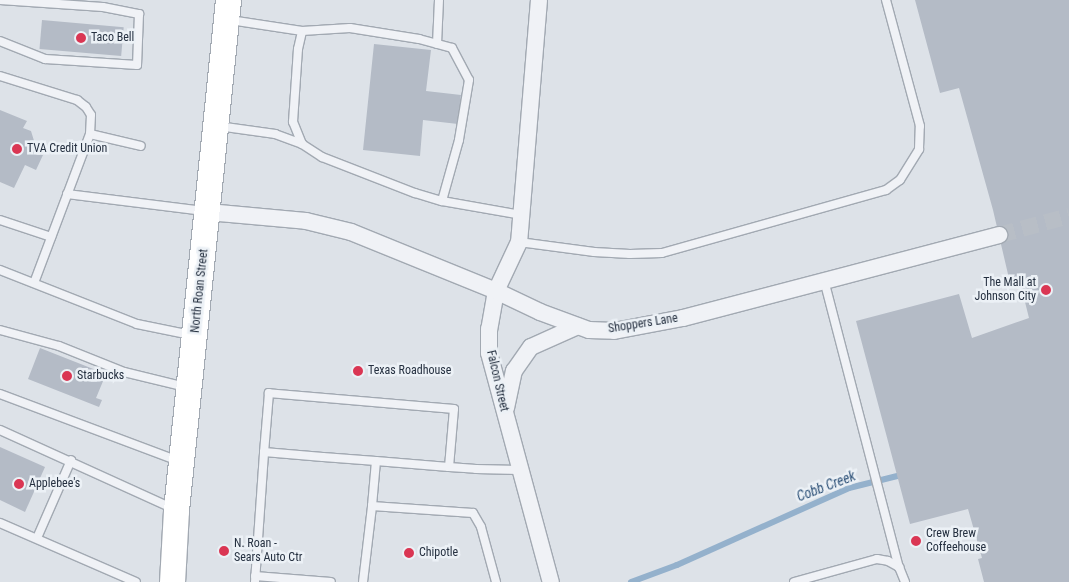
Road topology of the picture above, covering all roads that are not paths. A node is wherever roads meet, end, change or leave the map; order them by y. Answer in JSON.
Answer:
{"nodes":[{"id":1,"x":0,"y":0,"type":"edge"},
{"id":2,"x":439,"y":0,"type":"edge"},
{"id":3,"x":539,"y":0,"type":"edge"},
{"id":4,"x":886,"y":0,"type":"edge"},
{"id":5,"x":103,"y":4,"type":"edge"},
{"id":6,"x":227,"y":10,"type":"edge"},
{"id":7,"x":302,"y":31,"type":"junction"},
{"id":8,"x":0,"y":41,"type":"edge"},
{"id":9,"x":437,"y":44,"type":"junction"},
{"id":10,"x":0,"y":76,"type":"edge"},
{"id":11,"x":216,"y":126,"type":"junction"},
{"id":12,"x":90,"y":134,"type":"junction"},
{"id":13,"x":302,"y":144,"type":"junction"},
{"id":14,"x":141,"y":146,"type":"dead end"},
{"id":15,"x":67,"y":194,"type":"junction"},
{"id":16,"x":442,"y":201,"type":"junction"},
{"id":17,"x":208,"y":212,"type":"junction"},
{"id":18,"x":521,"y":215,"type":"junction"},
{"id":19,"x":0,"y":220,"type":"edge"},
{"id":20,"x":999,"y":234,"type":"tunnel mouth"},
{"id":21,"x":51,"y":238,"type":"junction"},
{"id":22,"x":519,"y":242,"type":"junction"},
{"id":23,"x":0,"y":270,"type":"edge"},
{"id":24,"x":824,"y":280,"type":"junction"},
{"id":25,"x":34,"y":283,"type":"junction"},
{"id":26,"x":496,"y":291,"type":"junction"},
{"id":27,"x":578,"y":326,"type":"junction"},
{"id":28,"x":0,"y":330,"type":"edge"},
{"id":29,"x":196,"y":335,"type":"junction"},
{"id":30,"x":190,"y":388,"type":"junction"},
{"id":31,"x":0,"y":394,"type":"edge"},
{"id":32,"x":505,"y":415,"type":"junction"},
{"id":33,"x":0,"y":430,"type":"edge"},
{"id":34,"x":264,"y":452,"type":"junction"},
{"id":35,"x":71,"y":460,"type":"junction"},
{"id":36,"x":376,"y":461,"type":"junction"},
{"id":37,"x":182,"y":462,"type":"junction"},
{"id":38,"x":449,"y":467,"type":"junction"},
{"id":39,"x":520,"y":470,"type":"junction"},
{"id":40,"x":372,"y":506,"type":"junction"},
{"id":41,"x":176,"y":510,"type":"junction"},
{"id":42,"x":0,"y":523,"type":"edge"},
{"id":43,"x":37,"y":538,"type":"junction"},
{"id":44,"x":898,"y":567,"type":"junction"},
{"id":45,"x":255,"y":579,"type":"edge"},
{"id":46,"x":136,"y":582,"type":"edge"},
{"id":47,"x":172,"y":582,"type":"edge"},
{"id":48,"x":332,"y":582,"type":"edge"},
{"id":49,"x":364,"y":582,"type":"edge"},
{"id":50,"x":496,"y":582,"type":"edge"},
{"id":51,"x":551,"y":582,"type":"edge"},
{"id":52,"x":794,"y":582,"type":"edge"},
{"id":53,"x":905,"y":582,"type":"edge"}],
"edges":[{"from":1,"to":5,"type":"lane"},
{"from":2,"to":9,"type":"lane"},
{"from":3,"to":18,"type":"street","name":"Falcon Street"},
{"from":4,"to":22,"type":"lane"},
{"from":5,"to":8,"type":"lane"},
{"from":6,"to":7,"type":"lane"},
{"from":6,"to":11,"type":"main road","name":"North Roan Street"},
{"from":7,"to":9,"type":"lane"},
{"from":7,"to":13,"type":"lane"},
{"from":9,"to":16,"type":"lane"},
{"from":10,"to":12,"type":"lane"},
{"from":11,"to":13,"type":"lane"},
{"from":11,"to":17,"type":"main road","name":"North Roan Street"},
{"from":12,"to":14,"type":"lane"},
{"from":12,"to":15,"type":"lane"},
{"from":13,"to":16,"type":"lane"},
{"from":15,"to":17,"type":"lane"},
{"from":15,"to":21,"type":"lane"},
{"from":16,"to":18,"type":"lane"},
{"from":17,"to":26,"type":"street","name":"Shoppers Lane"},
{"from":17,"to":29,"type":"main road","name":"North Roan Street"},
{"from":18,"to":22,"type":"street","name":"Falcon Street"},
{"from":19,"to":21,"type":"lane"},
{"from":20,"to":24,"type":"street","name":"Shoppers Lane"},
{"from":21,"to":25,"type":"lane"},
{"from":22,"to":26,"type":"street","name":"Falcon Street"},
{"from":23,"to":25,"type":"lane"},
{"from":24,"to":27,"type":"street","name":"Shoppers Lane"},
{"from":24,"to":44,"type":"lane"},
{"from":25,"to":29,"type":"lane"},
{"from":26,"to":27,"type":"street","name":"Shoppers Lane"},
{"from":26,"to":32,"type":"street","name":"Falcon Street"},
{"from":27,"to":32,"type":"street"},
{"from":28,"to":30,"type":"lane"},
{"from":29,"to":30,"type":"main road","name":"North Roan Street"},
{"from":30,"to":37,"type":"main road","name":"North Roan Street"},
{"from":31,"to":37,"type":"lane"},
{"from":32,"to":39,"type":"street","name":"Falcon Street"},
{"from":33,"to":35,"type":"lane"},
{"from":34,"to":36,"type":"lane"},
{"from":34,"to":38,"type":"lane"},
{"from":34,"to":45,"type":"lane"},
{"from":35,"to":41,"type":"lane"},
{"from":35,"to":43,"type":"lane"},
{"from":36,"to":38,"type":"lane"},
{"from":36,"to":40,"type":"lane"},
{"from":37,"to":41,"type":"main road","name":"North Roan Street"},
{"from":38,"to":39,"type":"lane"},
{"from":39,"to":51,"type":"street","name":"Falcon Street"},
{"from":40,"to":49,"type":"lane"},
{"from":40,"to":50,"type":"lane"},
{"from":41,"to":47,"type":"main road","name":"North Roan Street"},
{"from":42,"to":43,"type":"lane"},
{"from":43,"to":46,"type":"lane"},
{"from":44,"to":52,"type":"lane"},
{"from":44,"to":53,"type":"lane"},
{"from":45,"to":48,"type":"lane"}]}
